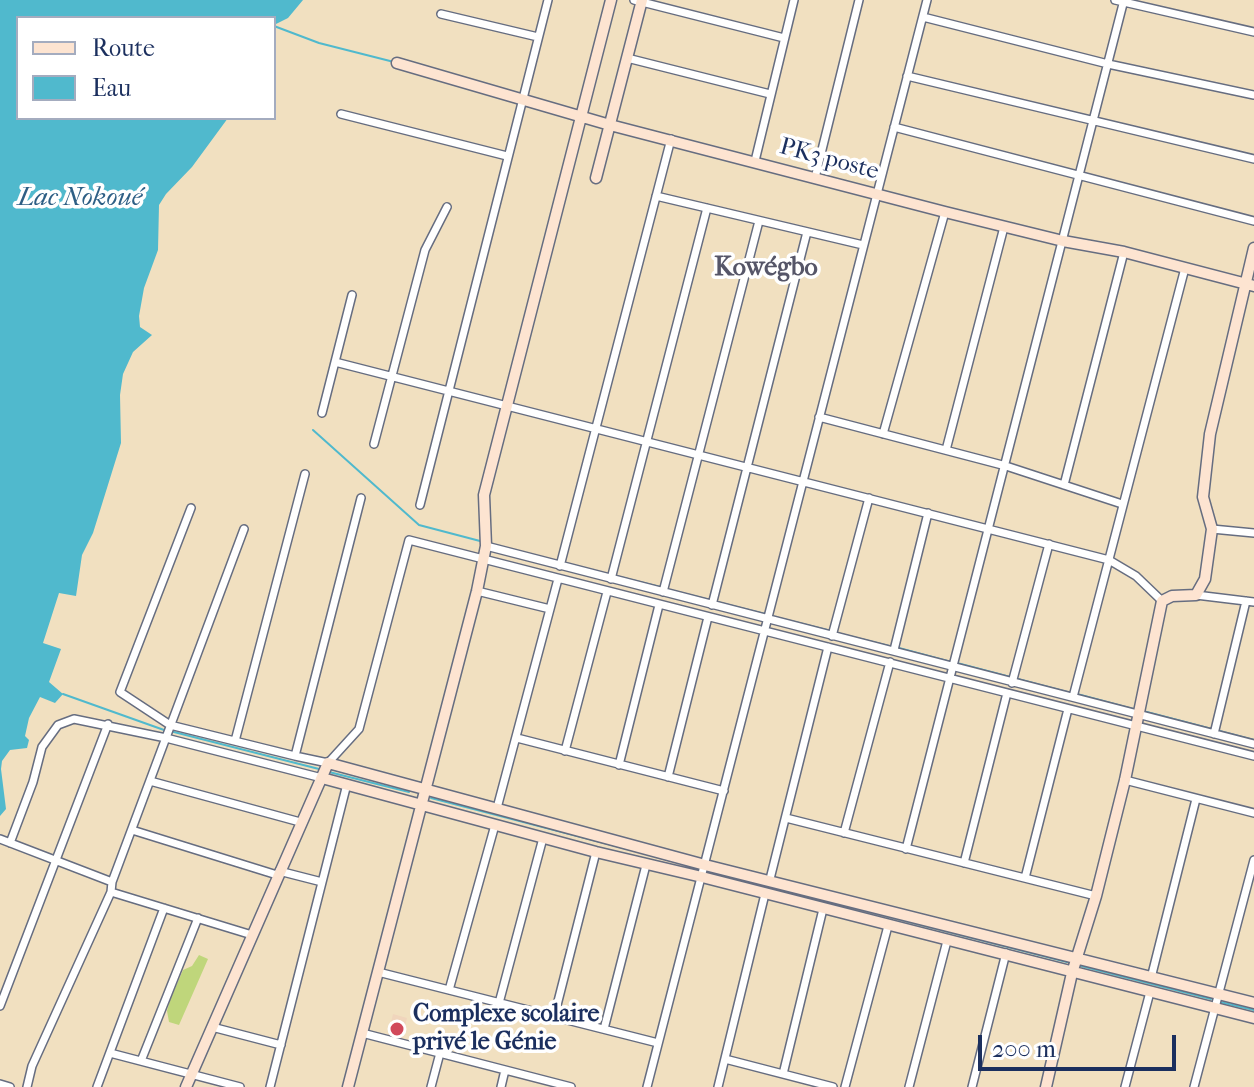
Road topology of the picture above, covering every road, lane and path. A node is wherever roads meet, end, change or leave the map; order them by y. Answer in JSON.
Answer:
{"nodes":[{"id":1,"x":548,"y":0,"type":"edge"},
{"id":2,"x":611,"y":0,"type":"edge"},
{"id":3,"x":794,"y":0,"type":"edge"},
{"id":4,"x":859,"y":0,"type":"edge"},
{"id":5,"x":927,"y":0,"type":"edge"},
{"id":6,"x":639,"y":1,"type":"edge"},
{"id":7,"x":1121,"y":1,"type":"edge"},
{"id":8,"x":441,"y":14,"type":"dead end"},
{"id":9,"x":923,"y":17,"type":"junction"},
{"id":10,"x":1254,"y":32,"type":"edge"},
{"id":11,"x":538,"y":37,"type":"junction"},
{"id":12,"x":784,"y":38,"type":"junction"},
{"id":13,"x":627,"y":58,"type":"junction"},
{"id":14,"x":397,"y":63,"type":"dead end"},
{"id":15,"x":1108,"y":64,"type":"junction"},
{"id":16,"x":907,"y":76,"type":"junction"},
{"id":17,"x":770,"y":94,"type":"junction"},
{"id":18,"x":1254,"y":95,"type":"edge"},
{"id":19,"x":521,"y":101,"type":"junction"},
{"id":20,"x":341,"y":114,"type":"dead end"},
{"id":21,"x":581,"y":118,"type":"junction"},
{"id":22,"x":1093,"y":121,"type":"junction"},
{"id":23,"x":610,"y":125,"type":"junction"},
{"id":24,"x":894,"y":127,"type":"junction"},
{"id":25,"x":671,"y":139,"type":"junction"},
{"id":26,"x":507,"y":156,"type":"junction"},
{"id":27,"x":1254,"y":159,"type":"edge"},
{"id":28,"x":755,"y":161,"type":"junction"},
{"id":29,"x":1079,"y":175,"type":"junction"},
{"id":30,"x":596,"y":178,"type":"dead end"},
{"id":31,"x":815,"y":178,"type":"junction"},
{"id":32,"x":876,"y":194,"type":"junction"},
{"id":33,"x":656,"y":196,"type":"junction"},
{"id":34,"x":447,"y":207,"type":"dead end"},
{"id":35,"x":707,"y":208,"type":"junction"},
{"id":36,"x":945,"y":212,"type":"junction"},
{"id":37,"x":759,"y":221,"type":"junction"},
{"id":38,"x":1254,"y":221,"type":"edge"},
{"id":39,"x":1004,"y":227,"type":"junction"},
{"id":40,"x":807,"y":232,"type":"junction"},
{"id":41,"x":1063,"y":241,"type":"junction"},
{"id":42,"x":863,"y":245,"type":"junction"},
{"id":43,"x":1254,"y":248,"type":"edge"},
{"id":44,"x":1124,"y":252,"type":"junction"},
{"id":45,"x":1185,"y":268,"type":"junction"},
{"id":46,"x":1249,"y":285,"type":"edge"},
{"id":47,"x":352,"y":295,"type":"dead end"},
{"id":48,"x":335,"y":362,"type":"junction"},
{"id":49,"x":392,"y":376,"type":"junction"},
{"id":50,"x":449,"y":391,"type":"junction"},
{"id":51,"x":507,"y":406,"type":"junction"},
{"id":52,"x":322,"y":413,"type":"dead end"},
{"id":53,"x":819,"y":417,"type":"junction"},
{"id":54,"x":597,"y":428,"type":"junction"},
{"id":55,"x":883,"y":434,"type":"junction"},
{"id":56,"x":648,"y":441,"type":"junction"},
{"id":57,"x":374,"y":444,"type":"dead end"},
{"id":58,"x":946,"y":450,"type":"junction"},
{"id":59,"x":699,"y":454,"type":"junction"},
{"id":60,"x":1006,"y":466,"type":"junction"},
{"id":61,"x":747,"y":467,"type":"junction"},
{"id":62,"x":305,"y":474,"type":"dead end"},
{"id":63,"x":803,"y":481,"type":"junction"},
{"id":64,"x":1064,"y":485,"type":"junction"},
{"id":65,"x":361,"y":498,"type":"dead end"},
{"id":66,"x":869,"y":498,"type":"junction"},
{"id":67,"x":1122,"y":504,"type":"junction"},
{"id":68,"x":420,"y":505,"type":"dead end"},
{"id":69,"x":191,"y":508,"type":"dead end"},
{"id":70,"x":928,"y":513,"type":"junction"},
{"id":71,"x":244,"y":529,"type":"dead end"},
{"id":72,"x":990,"y":529,"type":"junction"},
{"id":73,"x":1212,"y":529,"type":"junction"},
{"id":74,"x":1254,"y":533,"type":"edge"},
{"id":75,"x":1049,"y":544,"type":"junction"},
{"id":76,"x":486,"y":546,"type":"junction"},
{"id":77,"x":484,"y":559,"type":"junction"},
{"id":78,"x":1109,"y":560,"type":"junction"},
{"id":79,"x":560,"y":566,"type":"junction"},
{"id":80,"x":558,"y":579,"type":"junction"},
{"id":81,"x":611,"y":579,"type":"junction"},
{"id":82,"x":477,"y":591,"type":"junction"},
{"id":83,"x":607,"y":592,"type":"junction"},
{"id":84,"x":663,"y":592,"type":"junction"},
{"id":85,"x":1196,"y":595,"type":"junction"},
{"id":86,"x":1162,"y":601,"type":"junction"},
{"id":87,"x":1250,"y":602,"type":"edge"},
{"id":88,"x":659,"y":605,"type":"junction"},
{"id":89,"x":712,"y":605,"type":"junction"},
{"id":90,"x":550,"y":609,"type":"junction"},
{"id":91,"x":708,"y":617,"type":"junction"},
{"id":92,"x":767,"y":619,"type":"junction"},
{"id":93,"x":764,"y":631,"type":"junction"},
{"id":94,"x":832,"y":636,"type":"junction"},
{"id":95,"x":828,"y":647,"type":"junction"},
{"id":96,"x":884,"y":648,"type":"junction"},
{"id":97,"x":894,"y":650,"type":"junction"},
{"id":98,"x":881,"y":661,"type":"junction"},
{"id":99,"x":890,"y":662,"type":"junction"},
{"id":100,"x":953,"y":666,"type":"junction"},
{"id":101,"x":950,"y":678,"type":"junction"},
{"id":102,"x":1012,"y":683,"type":"junction"},
{"id":103,"x":1007,"y":693,"type":"junction"},
{"id":104,"x":1073,"y":697,"type":"junction"},
{"id":105,"x":1068,"y":709,"type":"junction"},
{"id":106,"x":1138,"y":720,"type":"junction"},
{"id":107,"x":108,"y":724,"type":"junction"},
{"id":108,"x":170,"y":725,"type":"junction"},
{"id":109,"x":1214,"y":734,"type":"junction"},
{"id":110,"x":166,"y":738,"type":"junction"},
{"id":111,"x":517,"y":738,"type":"junction"},
{"id":112,"x":235,"y":741,"type":"junction"},
{"id":113,"x":1254,"y":744,"type":"edge"},
{"id":114,"x":565,"y":751,"type":"junction"},
{"id":115,"x":295,"y":756,"type":"junction"},
{"id":116,"x":1254,"y":756,"type":"edge"},
{"id":117,"x":328,"y":763,"type":"junction"},
{"id":118,"x":619,"y":765,"type":"junction"},
{"id":119,"x":668,"y":777,"type":"junction"},
{"id":120,"x":322,"y":778,"type":"junction"},
{"id":121,"x":1125,"y":780,"type":"junction"},
{"id":122,"x":150,"y":781,"type":"junction"},
{"id":123,"x":347,"y":784,"type":"junction"},
{"id":124,"x":427,"y":791,"type":"junction"},
{"id":125,"x":724,"y":791,"type":"junction"},
{"id":126,"x":1196,"y":799,"type":"junction"},
{"id":127,"x":423,"y":804,"type":"junction"},
{"id":128,"x":497,"y":808,"type":"junction"},
{"id":129,"x":1254,"y":813,"type":"edge"},
{"id":130,"x":786,"y":818,"type":"junction"},
{"id":131,"x":300,"y":822,"type":"junction"},
{"id":132,"x":495,"y":825,"type":"junction"},
{"id":133,"x":132,"y":830,"type":"junction"},
{"id":134,"x":844,"y":833,"type":"junction"},
{"id":135,"x":543,"y":838,"type":"junction"},
{"id":136,"x":0,"y":839,"type":"edge"},
{"id":137,"x":10,"y":843,"type":"junction"},
{"id":138,"x":906,"y":849,"type":"junction"},
{"id":139,"x":596,"y":852,"type":"junction"},
{"id":140,"x":1254,"y":860,"type":"edge"},
{"id":141,"x":56,"y":861,"type":"junction"},
{"id":142,"x":964,"y":863,"type":"junction"},
{"id":143,"x":646,"y":865,"type":"junction"},
{"id":144,"x":705,"y":865,"type":"junction"},
{"id":145,"x":278,"y":873,"type":"junction"},
{"id":146,"x":702,"y":877,"type":"junction"},
{"id":147,"x":1025,"y":878,"type":"junction"},
{"id":148,"x":770,"y":879,"type":"junction"},
{"id":149,"x":112,"y":882,"type":"junction"},
{"id":150,"x":322,"y":882,"type":"junction"},
{"id":151,"x":111,"y":892,"type":"junction"},
{"id":152,"x":765,"y":894,"type":"junction"},
{"id":153,"x":1096,"y":896,"type":"junction"},
{"id":154,"x":164,"y":908,"type":"junction"},
{"id":155,"x":823,"y":909,"type":"junction"},
{"id":156,"x":198,"y":918,"type":"junction"},
{"id":157,"x":888,"y":926,"type":"junction"},
{"id":158,"x":252,"y":935,"type":"junction"},
{"id":159,"x":947,"y":941,"type":"junction"},
{"id":160,"x":1006,"y":953,"type":"junction"},
{"id":161,"x":1076,"y":960,"type":"junction"},
{"id":162,"x":378,"y":972,"type":"junction"},
{"id":163,"x":1072,"y":973,"type":"junction"},
{"id":164,"x":1151,"y":978,"type":"junction"},
{"id":165,"x":449,"y":990,"type":"junction"},
{"id":166,"x":1150,"y":992,"type":"junction"},
{"id":167,"x":1218,"y":994,"type":"junction"},
{"id":168,"x":499,"y":1003,"type":"junction"},
{"id":169,"x":1254,"y":1003,"type":"edge"},
{"id":170,"x":0,"y":1006,"type":"edge"},
{"id":171,"x":1215,"y":1008,"type":"junction"},
{"id":172,"x":554,"y":1017,"type":"junction"},
{"id":173,"x":1254,"y":1018,"type":"edge"},
{"id":174,"x":212,"y":1027,"type":"junction"},
{"id":175,"x":604,"y":1029,"type":"junction"},
{"id":176,"x":362,"y":1033,"type":"junction"},
{"id":177,"x":658,"y":1043,"type":"junction"},
{"id":178,"x":281,"y":1045,"type":"junction"},
{"id":179,"x":110,"y":1053,"type":"junction"},
{"id":180,"x":440,"y":1053,"type":"junction"},
{"id":181,"x":725,"y":1059,"type":"junction"},
{"id":182,"x":141,"y":1061,"type":"junction"},
{"id":183,"x":505,"y":1070,"type":"junction"},
{"id":184,"x":191,"y":1074,"type":"junction"},
{"id":185,"x":783,"y":1074,"type":"junction"},
{"id":186,"x":0,"y":1084,"type":"edge"},
{"id":187,"x":10,"y":1087,"type":"edge"},
{"id":188,"x":27,"y":1087,"type":"edge"},
{"id":189,"x":97,"y":1087,"type":"edge"},
{"id":190,"x":186,"y":1087,"type":"edge"},
{"id":191,"x":240,"y":1087,"type":"edge"},
{"id":192,"x":270,"y":1087,"type":"edge"},
{"id":193,"x":348,"y":1087,"type":"edge"},
{"id":194,"x":431,"y":1087,"type":"edge"},
{"id":195,"x":501,"y":1087,"type":"edge"},
{"id":196,"x":571,"y":1087,"type":"edge"},
{"id":197,"x":647,"y":1087,"type":"edge"},
{"id":198,"x":718,"y":1087,"type":"edge"},
{"id":199,"x":833,"y":1087,"type":"edge"},
{"id":200,"x":845,"y":1087,"type":"edge"},
{"id":201,"x":909,"y":1087,"type":"edge"},
{"id":202,"x":972,"y":1087,"type":"edge"},
{"id":203,"x":1046,"y":1087,"type":"edge"},
{"id":204,"x":1125,"y":1087,"type":"edge"},
{"id":205,"x":1194,"y":1087,"type":"edge"}],
"edges":[{"from":1,"to":11,"type":"street"},
{"from":2,"to":21,"type":"street"},
{"from":3,"to":12,"type":"street"},
{"from":4,"to":31,"type":"street"},
{"from":5,"to":9,"type":"street"},
{"from":6,"to":12,"type":"street"},
{"from":6,"to":13,"type":"street"},
{"from":7,"to":10,"type":"street"},
{"from":7,"to":15,"type":"street"},
{"from":8,"to":11,"type":"street"},
{"from":9,"to":15,"type":"street"},
{"from":9,"to":16,"type":"street"},
{"from":11,"to":19,"type":"street"},
{"from":12,"to":17,"type":"street"},
{"from":13,"to":17,"type":"street"},
{"from":13,"to":23,"type":"street"},
{"from":14,"to":19,"type":"street","name":"PK3 poste"},
{"from":15,"to":18,"type":"street"},
{"from":15,"to":22,"type":"street"},
{"from":16,"to":22,"type":"street"},
{"from":16,"to":24,"type":"street"},
{"from":17,"to":28,"type":"street"},
{"from":19,"to":21,"type":"street","name":"PK3 poste"},
{"from":19,"to":26,"type":"street"},
{"from":20,"to":26,"type":"street"},
{"from":21,"to":23,"type":"street","name":"PK3 poste"},
{"from":21,"to":51,"type":"street"},
{"from":22,"to":27,"type":"street"},
{"from":22,"to":29,"type":"street"},
{"from":23,"to":25,"type":"street","name":"PK3 poste"},
{"from":23,"to":30,"type":"street"},
{"from":24,"to":29,"type":"street"},
{"from":24,"to":32,"type":"street"},
{"from":25,"to":28,"type":"street","name":"PK3 poste"},
{"from":25,"to":33,"type":"street"},
{"from":26,"to":50,"type":"street"},
{"from":28,"to":31,"type":"street","name":"PK3 poste"},
{"from":29,"to":38,"type":"street"},
{"from":29,"to":41,"type":"street"},
{"from":31,"to":32,"type":"street","name":"PK3 poste"},
{"from":32,"to":36,"type":"street","name":"PK3 poste"},
{"from":32,"to":42,"type":"street"},
{"from":33,"to":35,"type":"street"},
{"from":33,"to":54,"type":"street"},
{"from":34,"to":49,"type":"street"},
{"from":35,"to":37,"type":"street"},
{"from":35,"to":56,"type":"street"},
{"from":36,"to":39,"type":"street","name":"PK3 poste"},
{"from":36,"to":55,"type":"street"},
{"from":37,"to":40,"type":"street"},
{"from":37,"to":59,"type":"street"},
{"from":39,"to":41,"type":"street","name":"PK3 poste"},
{"from":39,"to":58,"type":"street"},
{"from":40,"to":42,"type":"street"},
{"from":40,"to":61,"type":"street"},
{"from":41,"to":44,"type":"street","name":"PK3 poste"},
{"from":41,"to":60,"type":"street"},
{"from":42,"to":53,"type":"street"},
{"from":43,"to":46,"type":"street"},
{"from":44,"to":45,"type":"street","name":"PK3 poste"},
{"from":44,"to":64,"type":"street"},
{"from":45,"to":46,"type":"street","name":"PK3 poste"},
{"from":45,"to":67,"type":"street"},
{"from":46,"to":73,"type":"street"},
{"from":47,"to":48,"type":"street"},
{"from":48,"to":49,"type":"street"},
{"from":48,"to":52,"type":"street"},
{"from":49,"to":50,"type":"street"},
{"from":49,"to":57,"type":"street"},
{"from":50,"to":51,"type":"street"},
{"from":50,"to":68,"type":"street"},
{"from":51,"to":54,"type":"street"},
{"from":51,"to":76,"type":"street"},
{"from":53,"to":55,"type":"street"},
{"from":53,"to":63,"type":"street"},
{"from":54,"to":56,"type":"street"},
{"from":54,"to":79,"type":"street"},
{"from":55,"to":58,"type":"street"},
{"from":56,"to":59,"type":"street"},
{"from":56,"to":81,"type":"street"},
{"from":58,"to":60,"type":"street"},
{"from":59,"to":61,"type":"street"},
{"from":59,"to":84,"type":"street"},
{"from":60,"to":64,"type":"street"},
{"from":60,"to":72,"type":"street"},
{"from":61,"to":63,"type":"street"},
{"from":61,"to":89,"type":"street"},
{"from":62,"to":112,"type":"street"},
{"from":63,"to":66,"type":"street"},
{"from":63,"to":92,"type":"street"},
{"from":64,"to":67,"type":"street"},
{"from":65,"to":115,"type":"street"},
{"from":66,"to":70,"type":"street"},
{"from":66,"to":94,"type":"street"},
{"from":67,"to":78,"type":"street"},
{"from":69,"to":108,"type":"street"},
{"from":70,"to":72,"type":"street"},
{"from":70,"to":97,"type":"street"},
{"from":71,"to":108,"type":"street"},
{"from":72,"to":75,"type":"street"},
{"from":72,"to":100,"type":"street"},
{"from":73,"to":74,"type":"street"},
{"from":73,"to":85,"type":"street"},
{"from":75,"to":78,"type":"street"},
{"from":75,"to":102,"type":"street"},
{"from":76,"to":77,"type":"street"},
{"from":76,"to":79,"type":"street"},
{"from":77,"to":80,"type":"street"},
{"from":77,"to":82,"type":"street"},
{"from":77,"to":117,"type":"street"},
{"from":78,"to":86,"type":"street"},
{"from":78,"to":104,"type":"street"},
{"from":79,"to":81,"type":"street"},
{"from":80,"to":83,"type":"street"},
{"from":80,"to":90,"type":"street"},
{"from":81,"to":84,"type":"street"},
{"from":82,"to":90,"type":"street"},
{"from":82,"to":124,"type":"street"},
{"from":83,"to":88,"type":"street"},
{"from":83,"to":114,"type":"street"},
{"from":84,"to":89,"type":"street"},
{"from":85,"to":86,"type":"street"},
{"from":85,"to":87,"type":"street"},
{"from":86,"to":106,"type":"street"},
{"from":87,"to":109,"type":"street"},
{"from":88,"to":91,"type":"street"},
{"from":88,"to":118,"type":"street"},
{"from":89,"to":92,"type":"street"},
{"from":90,"to":111,"type":"street"},
{"from":91,"to":93,"type":"street"},
{"from":91,"to":119,"type":"street"},
{"from":92,"to":93,"type":"street"},
{"from":92,"to":94,"type":"street"},
{"from":93,"to":95,"type":"street"},
{"from":93,"to":125,"type":"street"},
{"from":94,"to":96,"type":"street"},
{"from":95,"to":98,"type":"street"},
{"from":95,"to":130,"type":"street"},
{"from":96,"to":97,"type":"street"},
{"from":96,"to":98,"type":"street"},
{"from":97,"to":100,"type":"street"},
{"from":98,"to":99,"type":"street"},
{"from":99,"to":101,"type":"street"},
{"from":99,"to":134,"type":"street"},
{"from":100,"to":101,"type":"street"},
{"from":100,"to":102,"type":"street"},
{"from":101,"to":103,"type":"street"},
{"from":101,"to":138,"type":"street"},
{"from":102,"to":104,"type":"street"},
{"from":103,"to":105,"type":"street"},
{"from":103,"to":142,"type":"street"},
{"from":104,"to":106,"type":"street"},
{"from":105,"to":106,"type":"street"},
{"from":105,"to":147,"type":"street"},
{"from":106,"to":109,"type":"street"},
{"from":106,"to":116,"type":"street"},
{"from":106,"to":121,"type":"street"},
{"from":107,"to":110,"type":"street"},
{"from":107,"to":137,"type":"street"},
{"from":107,"to":141,"type":"street"},
{"from":108,"to":110,"type":"street"},
{"from":108,"to":112,"type":"street"},
{"from":109,"to":113,"type":"street"},
{"from":110,"to":120,"type":"street"},
{"from":110,"to":122,"type":"street"},
{"from":111,"to":114,"type":"street"},
{"from":111,"to":128,"type":"street"},
{"from":112,"to":115,"type":"street"},
{"from":114,"to":118,"type":"street"},
{"from":115,"to":117,"type":"street"},
{"from":117,"to":120,"type":"street"},
{"from":117,"to":124,"type":"street"},
{"from":118,"to":119,"type":"street"},
{"from":119,"to":125,"type":"street"},
{"from":120,"to":123,"type":"street"},
{"from":120,"to":131,"type":"street"},
{"from":121,"to":126,"type":"street"},
{"from":121,"to":153,"type":"street"},
{"from":122,"to":131,"type":"street"},
{"from":122,"to":133,"type":"street"},
{"from":123,"to":127,"type":"street"},
{"from":123,"to":150,"type":"street"},
{"from":124,"to":127,"type":"street"},
{"from":124,"to":128,"type":"street"},
{"from":125,"to":144,"type":"street"},
{"from":126,"to":129,"type":"street"},
{"from":126,"to":164,"type":"street"},
{"from":127,"to":132,"type":"street"},
{"from":127,"to":162,"type":"street"},
{"from":128,"to":144,"type":"street"},
{"from":130,"to":134,"type":"street"},
{"from":130,"to":148,"type":"street"},
{"from":131,"to":145,"type":"street"},
{"from":132,"to":135,"type":"street"},
{"from":132,"to":165,"type":"street"},
{"from":133,"to":145,"type":"street"},
{"from":133,"to":149,"type":"street"},
{"from":134,"to":138,"type":"street"},
{"from":135,"to":139,"type":"street"},
{"from":135,"to":168,"type":"street"},
{"from":136,"to":137,"type":"street"},
{"from":137,"to":141,"type":"street"},
{"from":138,"to":142,"type":"street"},
{"from":139,"to":143,"type":"street"},
{"from":139,"to":172,"type":"street"},
{"from":140,"to":167,"type":"street"},
{"from":141,"to":149,"type":"street"},
{"from":141,"to":170,"type":"street"},
{"from":142,"to":147,"type":"street"},
{"from":143,"to":146,"type":"street"},
{"from":143,"to":175,"type":"street"},
{"from":144,"to":146,"type":"street"},
{"from":144,"to":148,"type":"street"},
{"from":145,"to":150,"type":"street"},
{"from":145,"to":158,"type":"street"},
{"from":146,"to":152,"type":"street"},
{"from":146,"to":177,"type":"street"},
{"from":147,"to":153,"type":"street"},
{"from":148,"to":161,"type":"street"},
{"from":149,"to":151,"type":"street"},
{"from":150,"to":178,"type":"street"},
{"from":151,"to":154,"type":"street"},
{"from":151,"to":188,"type":"street"},
{"from":152,"to":155,"type":"street"},
{"from":152,"to":181,"type":"street"},
{"from":153,"to":161,"type":"street"},
{"from":154,"to":156,"type":"street"},
{"from":154,"to":179,"type":"street"},
{"from":155,"to":157,"type":"street"},
{"from":155,"to":185,"type":"street"},
{"from":156,"to":158,"type":"street"},
{"from":156,"to":182,"type":"street"},
{"from":157,"to":159,"type":"street"},
{"from":157,"to":200,"type":"street"},
{"from":158,"to":174,"type":"street"},
{"from":159,"to":160,"type":"street"},
{"from":159,"to":201,"type":"street"},
{"from":160,"to":163,"type":"street"},
{"from":160,"to":202,"type":"street"},
{"from":161,"to":163,"type":"street"},
{"from":161,"to":164,"type":"street"},
{"from":162,"to":165,"type":"street"},
{"from":162,"to":176,"type":"street"},
{"from":163,"to":166,"type":"street"},
{"from":163,"to":203,"type":"street"},
{"from":164,"to":167,"type":"street"},
{"from":165,"to":168,"type":"street"},
{"from":166,"to":171,"type":"street"},
{"from":166,"to":204,"type":"street"},
{"from":167,"to":169,"type":"street"},
{"from":167,"to":171,"type":"street"},
{"from":168,"to":172,"type":"street"},
{"from":171,"to":173,"type":"street"},
{"from":171,"to":205,"type":"street"},
{"from":172,"to":175,"type":"street"},
{"from":174,"to":178,"type":"street"},
{"from":174,"to":184,"type":"street"},
{"from":175,"to":177,"type":"street"},
{"from":176,"to":180,"type":"street"},
{"from":176,"to":193,"type":"street"},
{"from":177,"to":197,"type":"street"},
{"from":178,"to":192,"type":"street"},
{"from":179,"to":182,"type":"street"},
{"from":179,"to":189,"type":"street"},
{"from":180,"to":183,"type":"street"},
{"from":180,"to":194,"type":"street"},
{"from":181,"to":185,"type":"street"},
{"from":181,"to":198,"type":"street"},
{"from":182,"to":184,"type":"street"},
{"from":183,"to":195,"type":"street"},
{"from":183,"to":196,"type":"street"},
{"from":184,"to":190,"type":"street"},
{"from":184,"to":191,"type":"street"},
{"from":185,"to":199,"type":"street"},
{"from":186,"to":187,"type":"street"}]}
